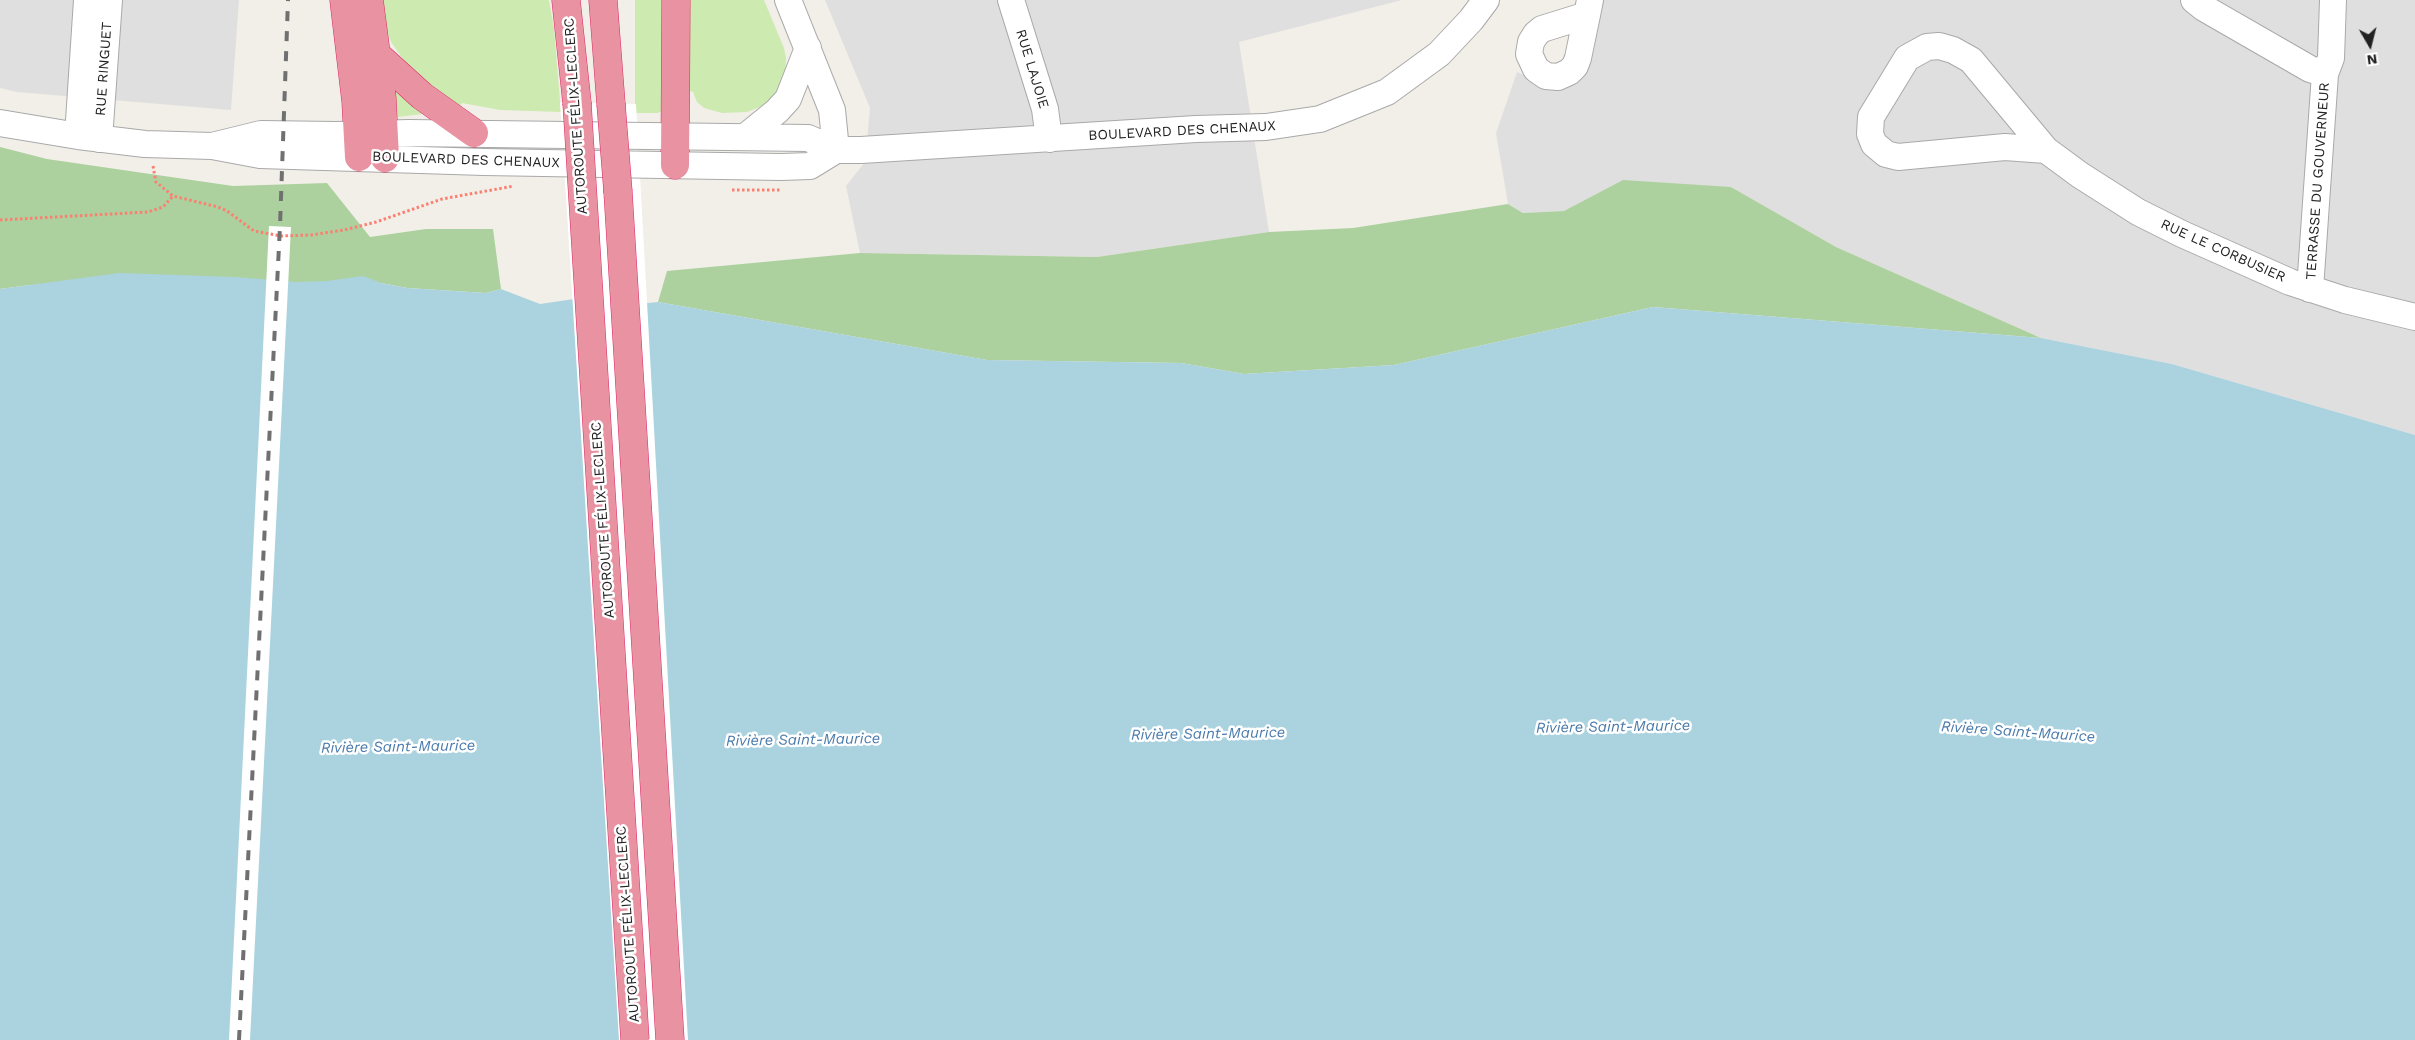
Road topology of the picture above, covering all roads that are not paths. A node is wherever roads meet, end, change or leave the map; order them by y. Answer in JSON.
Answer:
{"nodes":[{"id":1,"x":87,"y":0,"type":"edge"},
{"id":2,"x":109,"y":0,"type":"edge"},
{"id":3,"x":344,"y":0,"type":"edge"},
{"id":4,"x":369,"y":0,"type":"edge"},
{"id":5,"x":566,"y":0,"type":"edge"},
{"id":6,"x":603,"y":0,"type":"edge"},
{"id":7,"x":676,"y":0,"type":"edge"},
{"id":8,"x":788,"y":0,"type":"edge"},
{"id":9,"x":1011,"y":0,"type":"edge"},
{"id":10,"x":1486,"y":0,"type":"edge"},
{"id":11,"x":2194,"y":0,"type":"edge"},
{"id":12,"x":2333,"y":0,"type":"edge"},
{"id":13,"x":808,"y":48,"type":"junction"},
{"id":14,"x":378,"y":56,"type":"junction"},
{"id":15,"x":2325,"y":74,"type":"junction"},
{"id":16,"x":0,"y":123,"type":"edge"},
{"id":17,"x":474,"y":133,"type":"junction"},
{"id":18,"x":676,"y":135,"type":"junction"},
{"id":19,"x":745,"y":137,"type":"junction"},
{"id":20,"x":89,"y":138,"type":"junction"},
{"id":21,"x":1049,"y":139,"type":"junction"},
{"id":22,"x":372,"y":146,"type":"junction"},
{"id":23,"x":836,"y":150,"type":"junction"},
{"id":24,"x":2046,"y":150,"type":"junction"},
{"id":25,"x":675,"y":165,"type":"junction"},
{"id":26,"x":2310,"y":289,"type":"junction"},
{"id":27,"x":2415,"y":317,"type":"edge"},
{"id":28,"x":635,"y":1040,"type":"edge"},
{"id":29,"x":670,"y":1040,"type":"edge"}],
"edges":[{"from":1,"to":20,"type":"street","name":"RUE RINGUET"},
{"from":2,"to":20,"type":"street","name":"RUE RINGUET"},
{"from":3,"to":22,"type":"highway"},
{"from":4,"to":14,"type":"highway"},
{"from":5,"to":28,"type":"highway","name":"AUTOROUTE FÉLIX-LECLERC","bridge":true},
{"from":6,"to":29,"type":"highway","bridge":true},
{"from":7,"to":18,"type":"highway"},
{"from":8,"to":13,"type":"street"},
{"from":9,"to":21,"type":"street","name":"RUE LAJOIE"},
{"from":10,"to":21,"type":"street","name":"BOULEVARD DES CHENAUX"},
{"from":11,"to":15,"type":"street","name":"TERRASSE DU GOUVERNEUR"},
{"from":12,"to":15,"type":"street","name":"TERRASSE DU GOUVERNEUR"},
{"from":13,"to":19,"type":"street"},
{"from":13,"to":23,"type":"street"},
{"from":14,"to":17,"type":"highway"},
{"from":14,"to":22,"type":"highway"},
{"from":15,"to":26,"type":"street","name":"TERRASSE DU GOUVERNEUR"},
{"from":16,"to":20,"type":"street","name":"BOULEVARD DES CHENAUX"},
{"from":17,"to":18,"type":"street","name":"BOULEVARD DES CHENAUX"},
{"from":17,"to":22,"type":"street","name":"BOULEVARD DES CHENAUX"},
{"from":18,"to":19,"type":"street","name":"BOULEVARD DES CHENAUX"},
{"from":18,"to":25,"type":"highway"},
{"from":19,"to":23,"type":"street","name":"BOULEVARD DES CHENAUX"},
{"from":20,"to":22,"type":"street","name":"BOULEVARD DES CHENAUX"},
{"from":21,"to":23,"type":"street","name":"BOULEVARD DES CHENAUX"},
{"from":22,"to":25,"type":"street","name":"BOULEVARD DES CHENAUX"},
{"from":23,"to":25,"type":"street","name":"BOULEVARD DES CHENAUX"},
{"from":24,"to":24,"type":"street","name":"RUE LE CORBUSIER"},
{"from":24,"to":26,"type":"street","name":"RUE LE CORBUSIER"},
{"from":26,"to":27,"type":"street","name":"RUE LE CORBUSIER"}]}
